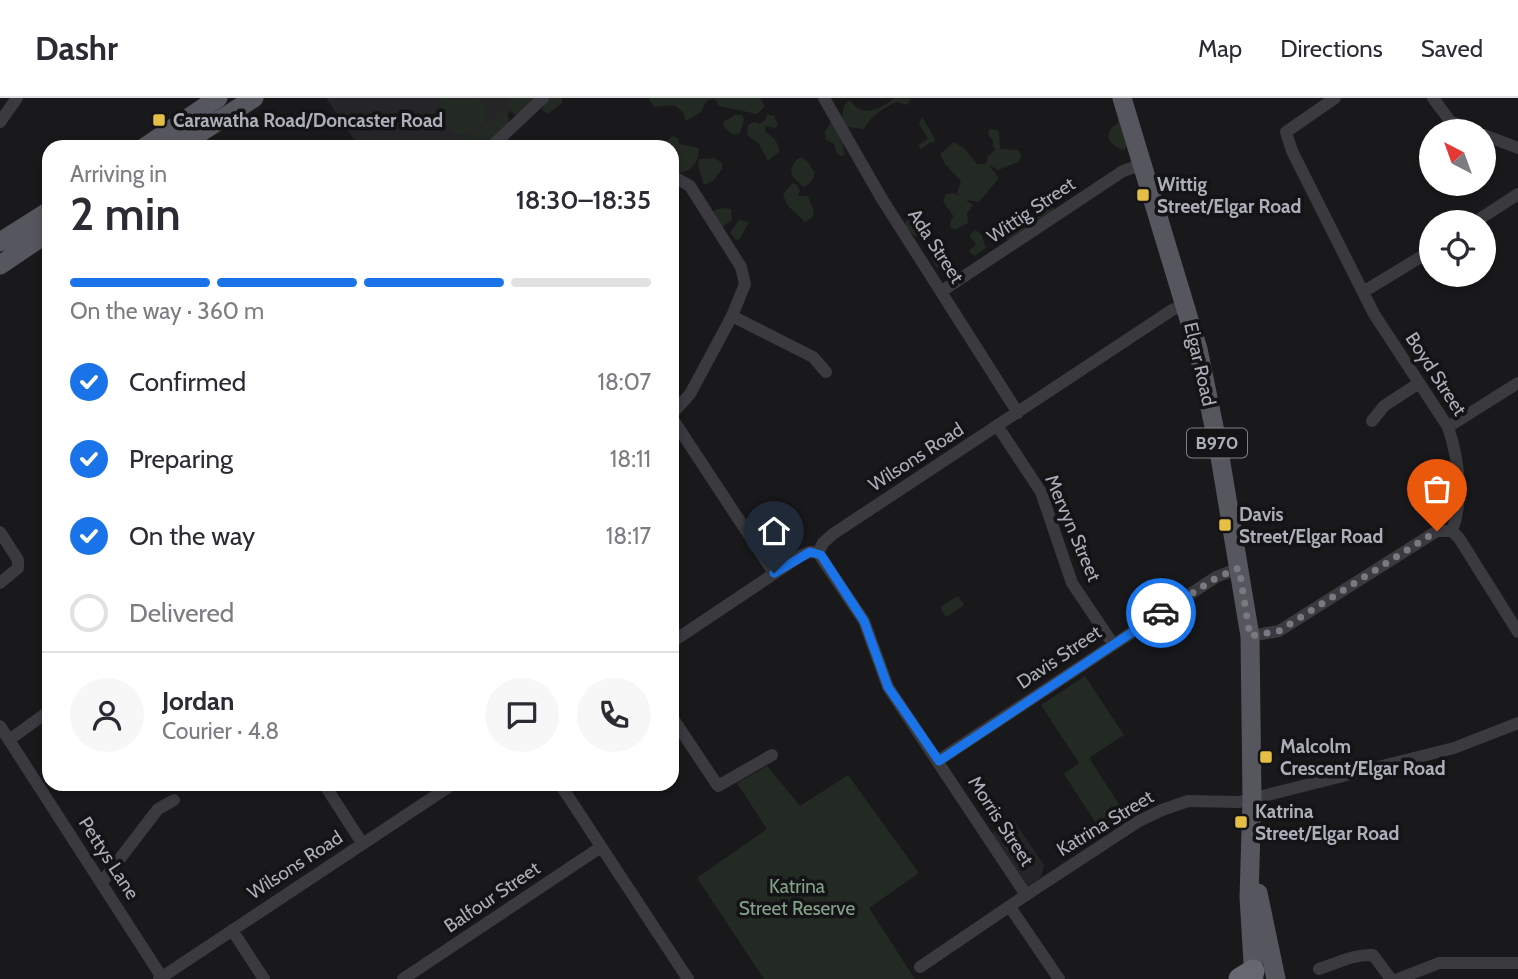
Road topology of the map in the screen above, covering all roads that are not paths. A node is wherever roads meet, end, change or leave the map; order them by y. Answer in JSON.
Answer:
{"nodes":[{"id":1,"x":17,"y":98,"type":"edge"},
{"id":2,"x":218,"y":98,"type":"edge"},
{"id":3,"x":254,"y":98,"type":"edge"},
{"id":4,"x":543,"y":98,"type":"edge"},
{"id":5,"x":824,"y":98,"type":"edge"},
{"id":6,"x":1122,"y":98,"type":"edge"},
{"id":7,"x":1335,"y":98,"type":"edge"},
{"id":8,"x":1433,"y":98,"type":"edge"},
{"id":9,"x":1449,"y":119,"type":"edge"},
{"id":10,"x":0,"y":122,"type":"edge"},
{"id":11,"x":155,"y":140,"type":"edge"},
{"id":12,"x":189,"y":140,"type":"edge"},
{"id":13,"x":500,"y":140,"type":"edge"},
{"id":14,"x":1496,"y":140,"type":"edge"},
{"id":15,"x":1518,"y":148,"type":"edge"},
{"id":16,"x":1143,"y":164,"type":"junction"},
{"id":17,"x":679,"y":180,"type":"edge"},
{"id":18,"x":1518,"y":194,"type":"edge"},
{"id":19,"x":1493,"y":210,"type":"edge"},
{"id":20,"x":42,"y":215,"type":"edge"},
{"id":21,"x":42,"y":237,"type":"edge"},
{"id":22,"x":0,"y":242,"type":"edge"},
{"id":23,"x":1419,"y":258,"type":"edge"},
{"id":24,"x":0,"y":265,"type":"edge"},
{"id":25,"x":942,"y":291,"type":"junction"},
{"id":26,"x":1363,"y":292,"type":"junction"},
{"id":27,"x":1186,"y":304,"type":"junction"},
{"id":28,"x":732,"y":316,"type":"junction"},
{"id":29,"x":826,"y":372,"type":"dead end"},
{"id":30,"x":1419,"y":383,"type":"junction"},
{"id":31,"x":1518,"y":383,"type":"edge"},
{"id":32,"x":679,"y":407,"type":"edge"},
{"id":33,"x":1018,"y":413,"type":"junction"},
{"id":34,"x":1372,"y":421,"type":"dead end"},
{"id":35,"x":679,"y":427,"type":"edge"},
{"id":36,"x":998,"y":427,"type":"junction"},
{"id":37,"x":1448,"y":427,"type":"junction"},
{"id":38,"x":1452,"y":531,"type":"junction"},
{"id":39,"x":0,"y":533,"type":"edge"},
{"id":40,"x":818,"y":553,"type":"junction"},
{"id":41,"x":1239,"y":568,"type":"junction"},
{"id":42,"x":774,"y":573,"type":"junction"},
{"id":43,"x":0,"y":583,"type":"edge"},
{"id":44,"x":1518,"y":632,"type":"edge"},
{"id":45,"x":1250,"y":636,"type":"junction"},
{"id":46,"x":679,"y":637,"type":"edge"},
{"id":47,"x":1113,"y":644,"type":"junction"},
{"id":48,"x":42,"y":716,"type":"edge"},
{"id":49,"x":1518,"y":723,"type":"edge"},
{"id":50,"x":0,"y":726,"type":"edge"},
{"id":51,"x":679,"y":728,"type":"edge"},
{"id":52,"x":9,"y":740,"type":"junction"},
{"id":53,"x":772,"y":755,"type":"dead end"},
{"id":54,"x":939,"y":761,"type":"junction"},
{"id":55,"x":42,"y":790,"type":"edge"},
{"id":56,"x":42,"y":791,"type":"edge"},
{"id":57,"x":328,"y":791,"type":"edge"},
{"id":58,"x":442,"y":791,"type":"edge"},
{"id":59,"x":565,"y":791,"type":"edge"},
{"id":60,"x":1252,"y":798,"type":"junction"},
{"id":61,"x":174,"y":800,"type":"dead end"},
{"id":62,"x":362,"y":844,"type":"junction"},
{"id":63,"x":601,"y":847,"type":"junction"},
{"id":64,"x":1251,"y":847,"type":"junction"},
{"id":65,"x":102,"y":882,"type":"junction"},
{"id":66,"x":1026,"y":895,"type":"junction"},
{"id":67,"x":1010,"y":907,"type":"junction"},
{"id":68,"x":232,"y":930,"type":"junction"},
{"id":69,"x":1518,"y":963,"type":"edge"},
{"id":70,"x":920,"y":967,"type":"dead end"},
{"id":71,"x":1319,"y":970,"type":"dead end"},
{"id":72,"x":1249,"y":976,"type":"edge"},
{"id":73,"x":160,"y":977,"type":"edge"},
{"id":74,"x":264,"y":979,"type":"edge"},
{"id":75,"x":403,"y":979,"type":"edge"},
{"id":76,"x":687,"y":979,"type":"edge"},
{"id":77,"x":1059,"y":979,"type":"edge"},
{"id":78,"x":1276,"y":979,"type":"edge"},
{"id":79,"x":1391,"y":979,"type":"edge"},
{"id":80,"x":1398,"y":979,"type":"edge"}],
"edges":[{"from":1,"to":10,"type":"street"},
{"from":2,"to":11,"type":"main road"},
{"from":3,"to":12,"type":"main road"},
{"from":4,"to":13,"type":"street"},
{"from":5,"to":25,"type":"street","name":"Ada Street"},
{"from":6,"to":16,"type":"main road","name":"Elgar Road","number":"B970"},
{"from":7,"to":26,"type":"street","name":"Boyd Street"},
{"from":8,"to":9,"type":"street"},
{"from":14,"to":15,"type":"street"},
{"from":16,"to":25,"type":"street","name":"Wittig Street"},
{"from":16,"to":27,"type":"main road","name":"Elgar Road","number":"B970"},
{"from":17,"to":28,"type":"street"},
{"from":18,"to":19,"type":"street"},
{"from":20,"to":22,"type":"main road"},
{"from":21,"to":24,"type":"main road"},
{"from":23,"to":26,"type":"street"},
{"from":25,"to":33,"type":"street","name":"Ada Street"},
{"from":26,"to":30,"type":"street","name":"Boyd Street"},
{"from":27,"to":33,"type":"street","name":"Wilsons Road"},
{"from":27,"to":41,"type":"main road","name":"Elgar Road","number":"B970"},
{"from":28,"to":29,"type":"street"},
{"from":28,"to":32,"type":"street"},
{"from":30,"to":34,"type":"street"},
{"from":30,"to":37,"type":"street","name":"Boyd Street"},
{"from":31,"to":37,"type":"street"},
{"from":33,"to":36,"type":"street","name":"Wilsons Road"},
{"from":35,"to":42,"type":"street"},
{"from":36,"to":40,"type":"street","name":"Wilsons Road"},
{"from":36,"to":47,"type":"street","name":"Mervyn Street"},
{"from":37,"to":38,"type":"street","name":"Boyd Street"},
{"from":38,"to":44,"type":"street"},
{"from":38,"to":45,"type":"street"},
{"from":39,"to":43,"type":"street"},
{"from":40,"to":42,"type":"street","name":"Wilsons Road"},
{"from":40,"to":54,"type":"street","name":"Morris Street"},
{"from":41,"to":45,"type":"main road","name":"Elgar Road","number":"B970"},
{"from":41,"to":47,"type":"street","name":"Davis Street"},
{"from":42,"to":46,"type":"street","name":"Wilsons Road"},
{"from":45,"to":60,"type":"main road","name":"Elgar Road","number":"B970"},
{"from":47,"to":54,"type":"street","name":"Davis Street"},
{"from":48,"to":52,"type":"street"},
{"from":49,"to":60,"type":"street","name":"Katrina Street"},
{"from":50,"to":52,"type":"street","name":"Pettys Lane"},
{"from":51,"to":53,"type":"street"},
{"from":52,"to":55,"type":"street","name":"Pettys Lane"},
{"from":54,"to":66,"type":"street","name":"Morris Street"},
{"from":56,"to":65,"type":"street","name":"Pettys Lane"},
{"from":57,"to":62,"type":"street"},
{"from":58,"to":62,"type":"street","name":"Wilsons Road"},
{"from":59,"to":63,"type":"street"},
{"from":60,"to":64,"type":"main road","name":"Elgar Road","number":"B970"},
{"from":60,"to":66,"type":"street","name":"Katrina Street"},
{"from":61,"to":65,"type":"street"},
{"from":62,"to":68,"type":"street","name":"Wilsons Road"},
{"from":63,"to":75,"type":"street","name":"Balfour Street"},
{"from":63,"to":76,"type":"street"},
{"from":64,"to":72,"type":"main road","name":"Elgar Road","number":"B970"},
{"from":64,"to":78,"type":"main road","name":"Elgar Road","number":"B970"},
{"from":65,"to":73,"type":"street","name":"Pettys Lane"},
{"from":66,"to":67,"type":"street","name":"Katrina Street"},
{"from":67,"to":70,"type":"street","name":"Katrina Street"},
{"from":67,"to":77,"type":"street"},
{"from":68,"to":73,"type":"street","name":"Wilsons Road"},
{"from":68,"to":74,"type":"street"},
{"from":69,"to":80,"type":"street"},
{"from":71,"to":79,"type":"street"}]}
